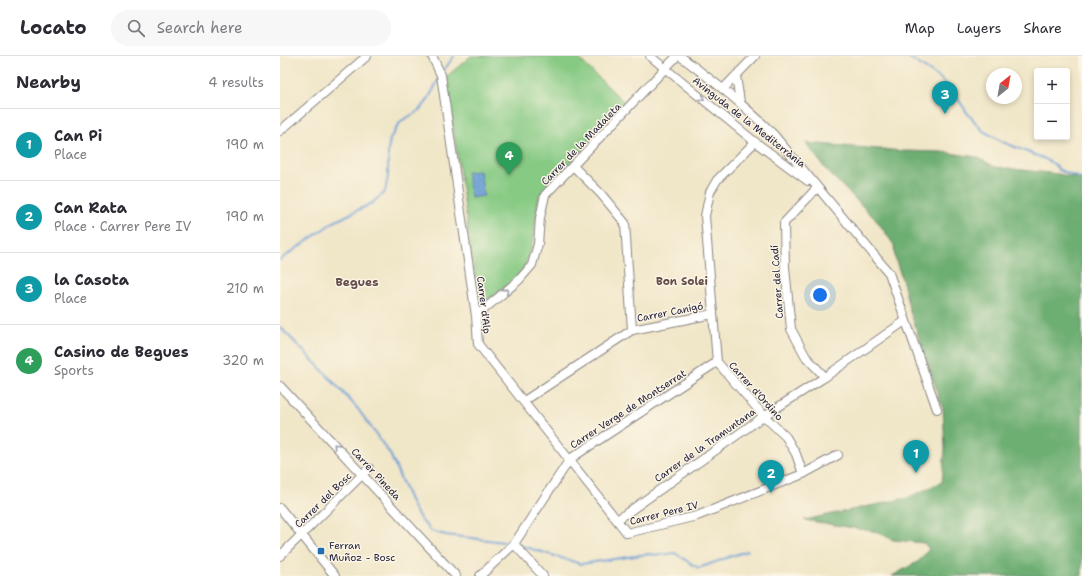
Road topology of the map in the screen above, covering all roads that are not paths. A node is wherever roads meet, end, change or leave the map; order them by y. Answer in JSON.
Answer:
{"nodes":[{"id":1,"x":367,"y":56,"type":"edge"},
{"id":2,"x":432,"y":56,"type":"edge"},
{"id":3,"x":650,"y":56,"type":"edge"},
{"id":4,"x":679,"y":56,"type":"edge"},
{"id":5,"x":755,"y":56,"type":"edge"},
{"id":6,"x":666,"y":69,"type":"junction"},
{"id":7,"x":736,"y":76,"type":"junction"},
{"id":8,"x":724,"y":88,"type":"junction"},
{"id":9,"x":740,"y":102,"type":"junction"},
{"id":10,"x":280,"y":131,"type":"edge"},
{"id":11,"x":755,"y":142,"type":"junction"},
{"id":12,"x":573,"y":166,"type":"junction"},
{"id":13,"x":817,"y":188,"type":"junction"},
{"id":14,"x":713,"y":314,"type":"junction"},
{"id":15,"x":476,"y":316,"type":"junction"},
{"id":16,"x":906,"y":321,"type":"junction"},
{"id":17,"x":632,"y":330,"type":"junction"},
{"id":18,"x":717,"y":362,"type":"junction"},
{"id":19,"x":825,"y":377,"type":"junction"},
{"id":20,"x":280,"y":386,"type":"edge"},
{"id":21,"x":524,"y":401,"type":"junction"},
{"id":22,"x":937,"y":409,"type":"dead end"},
{"id":23,"x":764,"y":416,"type":"junction"},
{"id":24,"x":838,"y":455,"type":"dead end"},
{"id":25,"x":570,"y":459,"type":"junction"},
{"id":26,"x":369,"y":468,"type":"dead end"},
{"id":27,"x":803,"y":474,"type":"junction"},
{"id":28,"x":363,"y":475,"type":"junction"},
{"id":29,"x":280,"y":508,"type":"edge"},
{"id":30,"x":617,"y":520,"type":"junction"},
{"id":31,"x":627,"y":533,"type":"joint"},
{"id":32,"x":302,"y":535,"type":"junction"},
{"id":33,"x":513,"y":544,"type":"junction"},
{"id":34,"x":280,"y":556,"type":"edge"},
{"id":35,"x":335,"y":576,"type":"edge"},
{"id":36,"x":456,"y":576,"type":"edge"},
{"id":37,"x":480,"y":576,"type":"edge"},
{"id":38,"x":543,"y":576,"type":"edge"}],
"edges":[{"from":1,"to":10,"type":"street"},
{"from":2,"to":15,"type":"street","name":"Carrer d'Alp"},
{"from":3,"to":6,"type":"street","name":"Avinguda de la Mediterrània"},
{"from":4,"to":6,"type":"street","name":"Carrer de la Madaleta"},
{"from":4,"to":8,"type":"street","name":"Avinguda de la Mediterrània"},
{"from":5,"to":7,"type":"street"},
{"from":6,"to":11,"type":"street","name":"Avinguda de la Mediterrània","one_way":true},
{"from":6,"to":12,"type":"street","name":"Carrer de la Madaleta"},
{"from":7,"to":8,"type":"street"},
{"from":7,"to":9,"type":"street"},
{"from":8,"to":9,"type":"street","name":"Avinguda de la Mediterrània"},
{"from":9,"to":13,"type":"street","name":"Avinguda de la Mediterrània"},
{"from":11,"to":13,"type":"street","name":"Avinguda de la Mediterrània"},
{"from":11,"to":14,"type":"street","name":"Carrer d'Ordino"},
{"from":15,"to":12,"type":"street","name":"Carrer de la Madaleta","one_way":true},
{"from":12,"to":17,"type":"street"},
{"from":13,"to":16,"type":"street","name":"Avinguda de la Mediterrània"},
{"from":13,"to":19,"type":"street","name":"Carrer del Cadí"},
{"from":14,"to":17,"type":"street","name":"Carrer Canigó"},
{"from":14,"to":18,"type":"street","name":"Carrer d'Ordino"},
{"from":15,"to":21,"type":"street","name":"Carrer d'Alp"},
{"from":16,"to":19,"type":"street","name":"Carrer de la Tramuntana"},
{"from":16,"to":22,"type":"street","name":"Avinguda de la Mediterrània"},
{"from":17,"to":21,"type":"street"},
{"from":18,"to":23,"type":"street","name":"Carrer d'Ordino"},
{"from":18,"to":25,"type":"street","name":"Carrer Verge de Montserrat"},
{"from":19,"to":23,"type":"street","name":"Carrer de la Tramuntana"},
{"from":28,"to":20,"type":"street","name":"Carrer Pineda","one_way":true},
{"from":21,"to":25,"type":"street","name":"Carrer d'Alp"},
{"from":23,"to":27,"type":"street","name":"Carrer d'Ordino"},
{"from":23,"to":30,"type":"street","name":"Carrer de la Tramuntana"},
{"from":24,"to":27,"type":"street","name":"Carrer Pere IV"},
{"from":25,"to":30,"type":"street","name":"Carrer d'Alp"},
{"from":25,"to":33,"type":"street","name":"Carrer Verge de Montserrat"},
{"from":26,"to":28,"type":"street","name":"Carrer del Bosc"},
{"from":27,"to":31,"type":"street","name":"Carrer Pere IV"},
{"from":28,"to":32,"type":"street","name":"Carrer del Bosc"},
{"from":28,"to":36,"type":"street","name":"Carrer Pineda"},
{"from":29,"to":32,"type":"street"},
{"from":30,"to":31,"type":"street","name":"Carrer d'Alp"},
{"from":32,"to":34,"type":"street","name":"Carrer del Bosc"},
{"from":32,"to":35,"type":"street"},
{"from":33,"to":37,"type":"street","name":"Carrer Verge de Montserrat"},
{"from":33,"to":38,"type":"street"}]}
